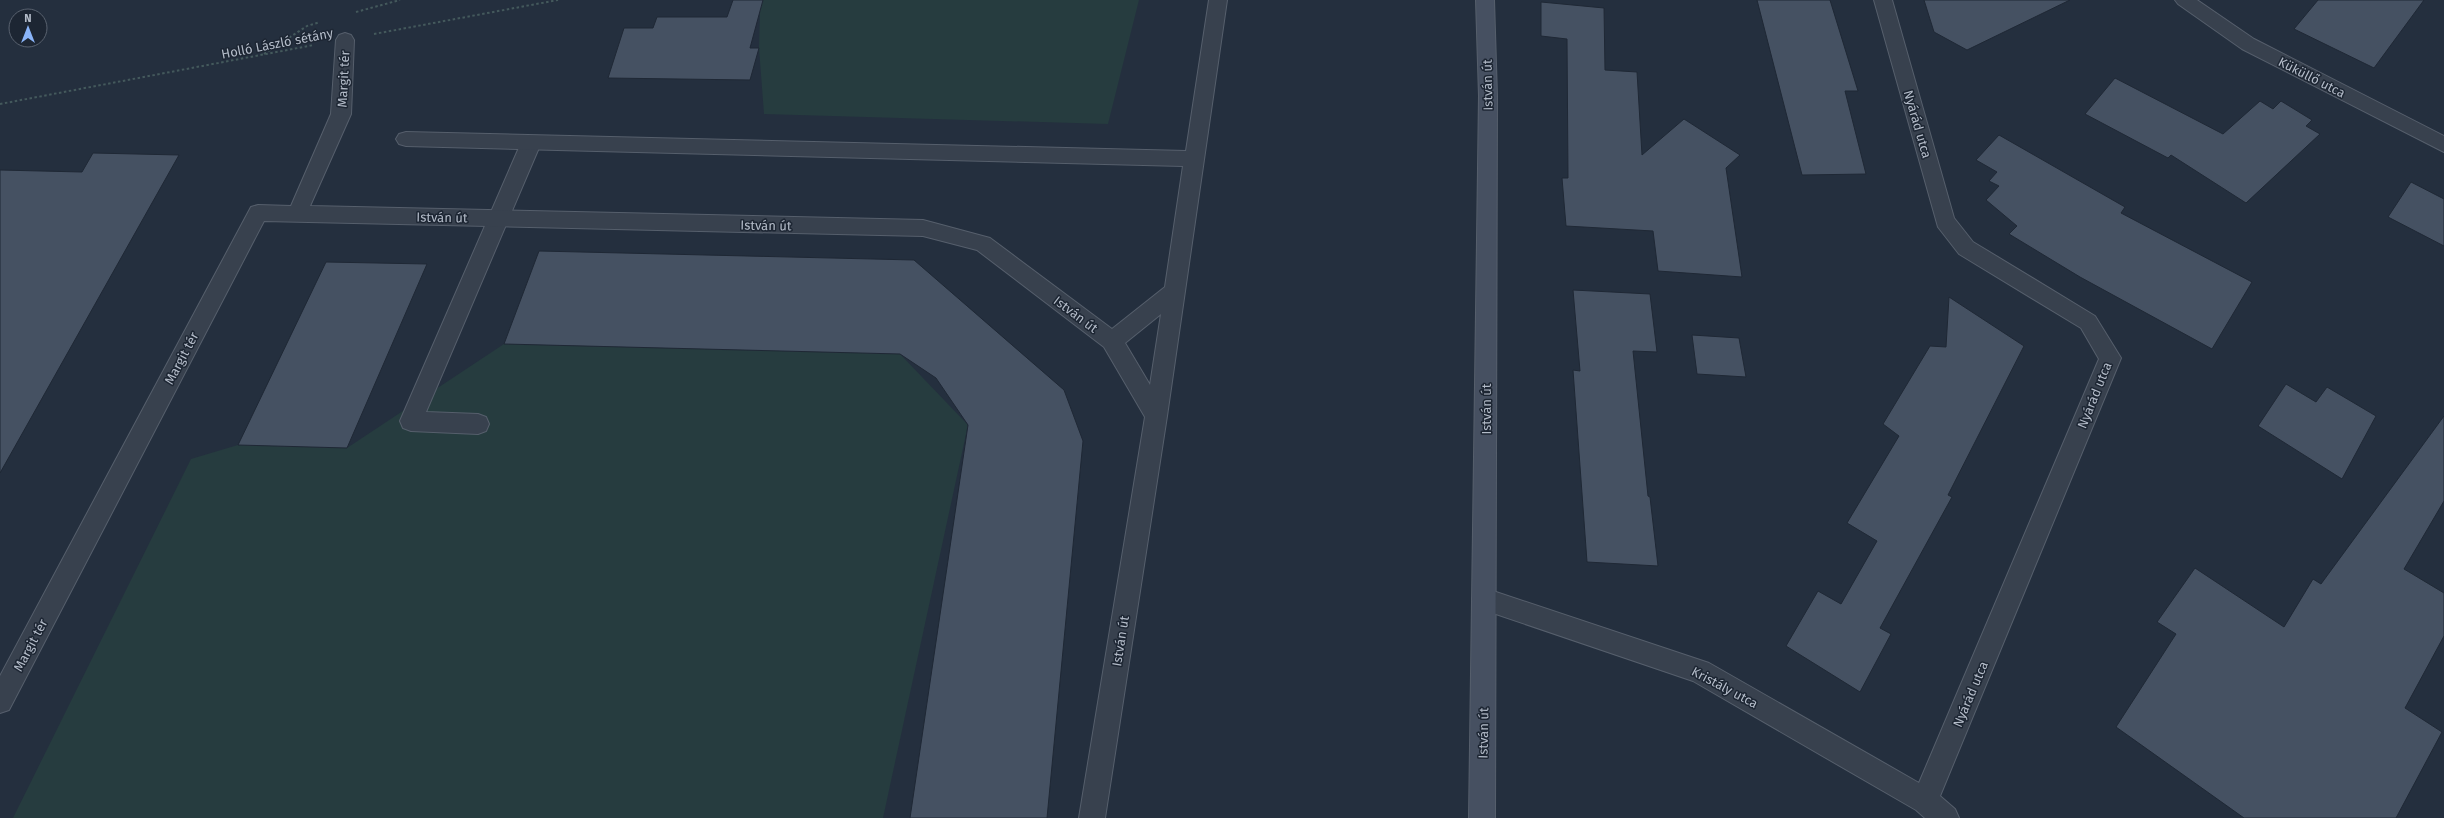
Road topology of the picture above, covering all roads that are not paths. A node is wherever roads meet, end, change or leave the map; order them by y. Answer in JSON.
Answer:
{"nodes":[{"id":1,"x":1218,"y":0,"type":"edge"},
{"id":2,"x":1485,"y":0,"type":"edge"},
{"id":3,"x":1883,"y":0,"type":"edge"},
{"id":4,"x":2184,"y":0,"type":"edge"},
{"id":5,"x":345,"y":40,"type":"road end"},
{"id":6,"x":406,"y":139,"type":"dead end"},
{"id":7,"x":531,"y":143,"type":"junction"},
{"id":8,"x":2444,"y":144,"type":"edge"},
{"id":9,"x":1194,"y":159,"type":"junction"},
{"id":10,"x":297,"y":214,"type":"junction"},
{"id":11,"x":499,"y":218,"type":"junction"},
{"id":12,"x":1173,"y":292,"type":"junction"},
{"id":13,"x":1112,"y":341,"type":"junction"},
{"id":14,"x":1156,"y":416,"type":"junction"},
{"id":15,"x":478,"y":424,"type":"dead end"},
{"id":16,"x":1484,"y":599,"type":"junction"},
{"id":17,"x":0,"y":701,"type":"edge"},
{"id":18,"x":1925,"y":801,"type":"junction"},
{"id":19,"x":1092,"y":818,"type":"edge"},
{"id":20,"x":1482,"y":818,"type":"edge"},
{"id":21,"x":1946,"y":818,"type":"edge"}],
"edges":[{"from":1,"to":9,"type":"street","name":"István út"},
{"from":2,"to":16,"type":"street","name":"István út"},
{"from":3,"to":18,"type":"street","name":"Nyárád utca"},
{"from":4,"to":8,"type":"street","name":"Küküllő utca"},
{"from":5,"to":10,"type":"street","name":"Margit tér"},
{"from":6,"to":7,"type":"street"},
{"from":7,"to":9,"type":"street"},
{"from":7,"to":11,"type":"street"},
{"from":9,"to":12,"type":"street","name":"István út"},
{"from":10,"to":11,"type":"street","name":"István út"},
{"from":10,"to":17,"type":"street","name":"Margit tér"},
{"from":11,"to":13,"type":"street","name":"István út"},
{"from":11,"to":15,"type":"street"},
{"from":12,"to":13,"type":"street"},
{"from":12,"to":14,"type":"street","name":"István út"},
{"from":13,"to":14,"type":"street","name":"István út"},
{"from":14,"to":19,"type":"street","name":"István út"},
{"from":16,"to":18,"type":"street","name":"Kristály utca"},
{"from":16,"to":20,"type":"street","name":"István út"},
{"from":18,"to":21,"type":"street","name":"Kristály utca"}]}
